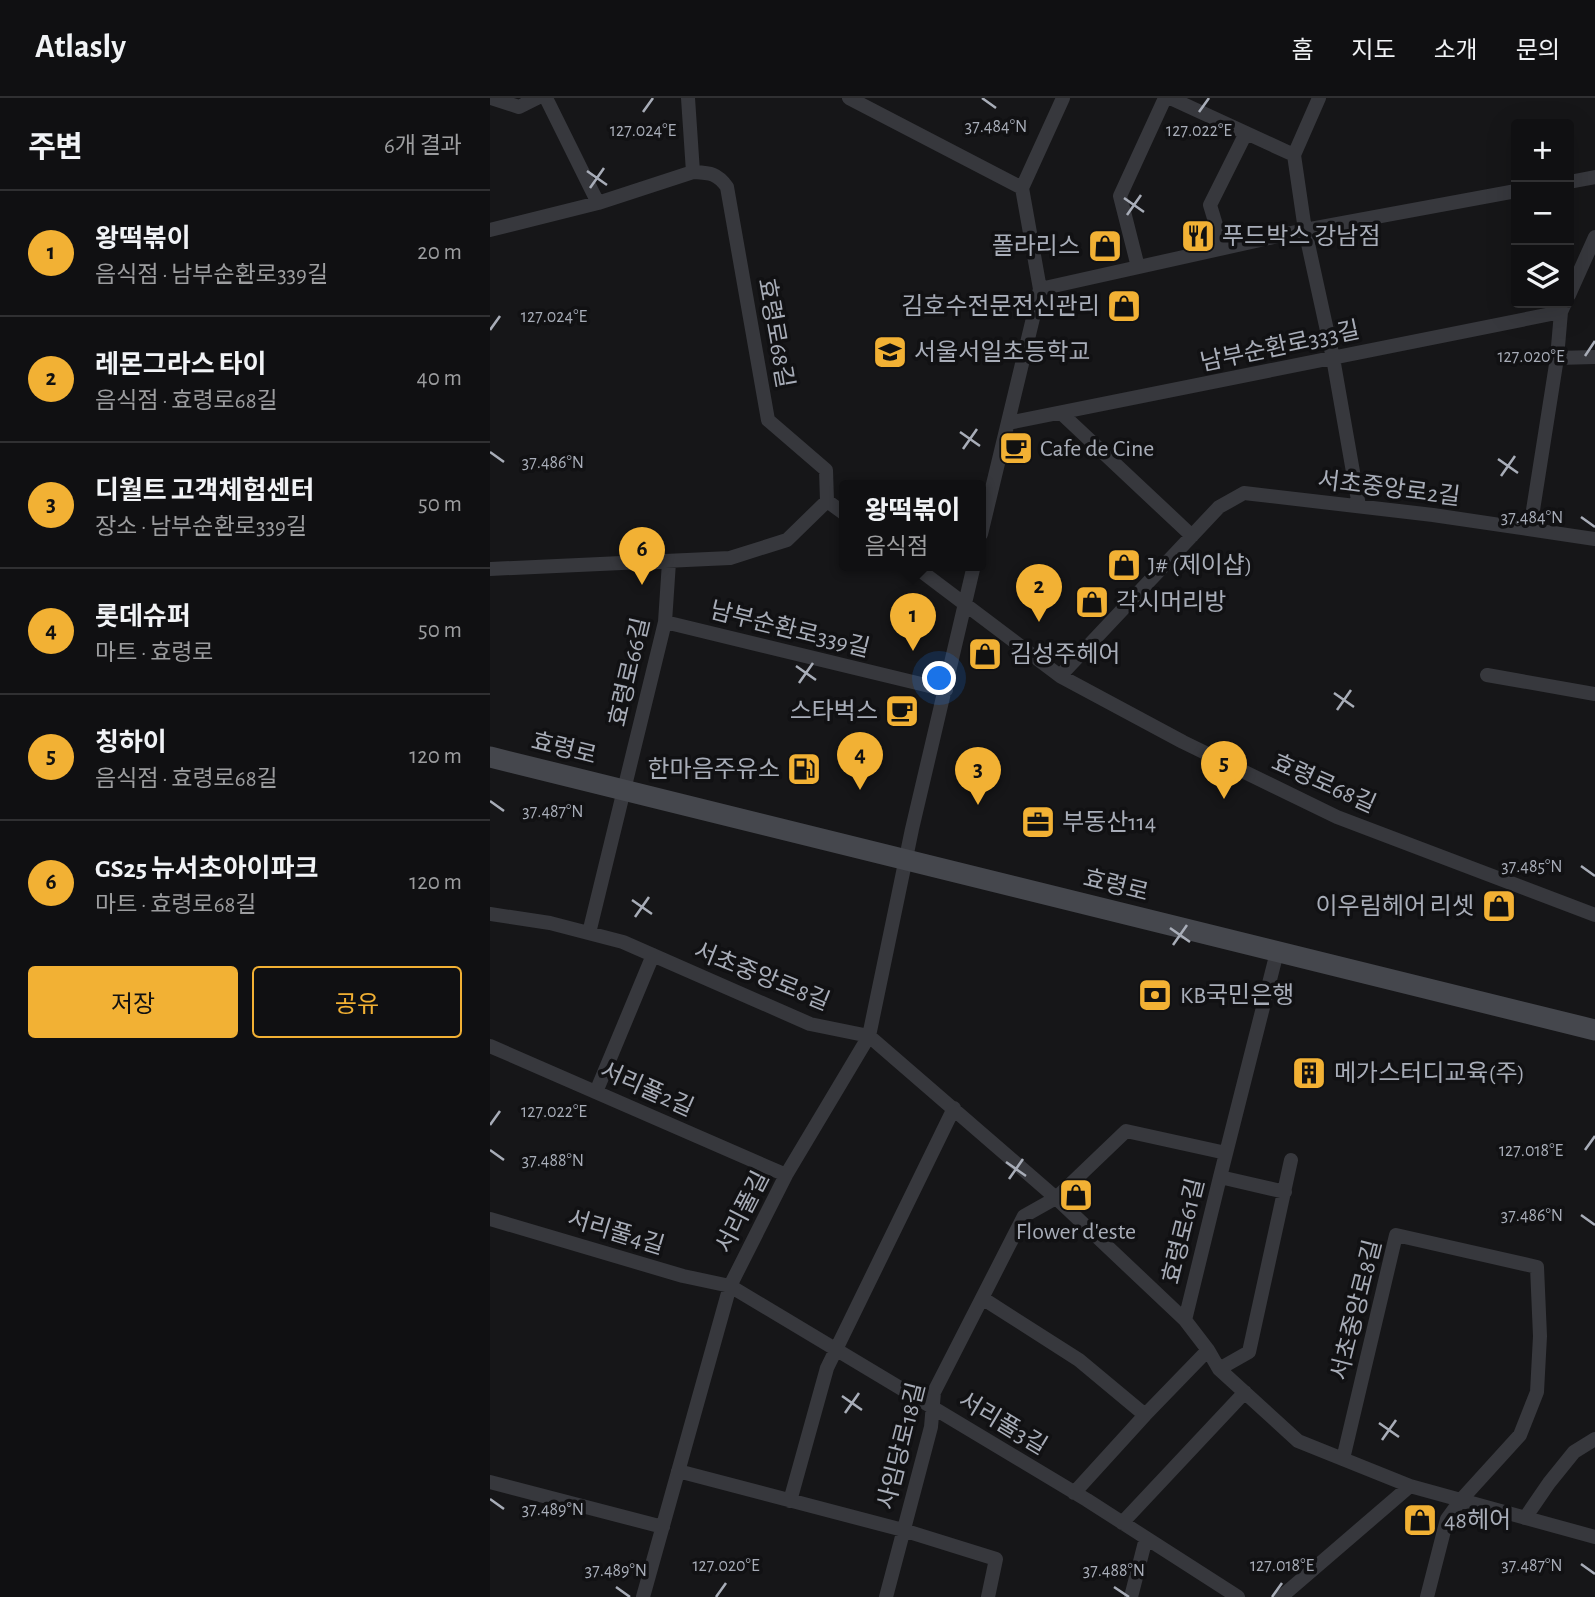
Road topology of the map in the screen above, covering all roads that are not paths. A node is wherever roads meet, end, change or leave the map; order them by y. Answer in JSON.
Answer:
{"nodes":[{"id":1,"x":491,"y":98,"type":"edge"},
{"id":2,"x":537,"y":98,"type":"edge"},
{"id":3,"x":546,"y":98,"type":"edge"},
{"id":4,"x":688,"y":98,"type":"edge"},
{"id":5,"x":849,"y":98,"type":"edge"},
{"id":6,"x":1063,"y":98,"type":"edge"},
{"id":7,"x":1167,"y":98,"type":"edge"},
{"id":8,"x":1319,"y":98,"type":"edge"},
{"id":9,"x":1246,"y":133,"type":"junction"},
{"id":10,"x":1294,"y":155,"type":"junction"},
{"id":11,"x":693,"y":172,"type":"junction"},
{"id":12,"x":1595,"y":177,"type":"edge"},
{"id":13,"x":1574,"y":181,"type":"edge"},
{"id":14,"x":1022,"y":188,"type":"junction"},
{"id":15,"x":1511,"y":192,"type":"edge"},
{"id":16,"x":598,"y":203,"type":"junction"},
{"id":17,"x":490,"y":230,"type":"edge"},
{"id":18,"x":1305,"y":230,"type":"junction"},
{"id":19,"x":1595,"y":237,"type":"edge"},
{"id":20,"x":1223,"y":248,"type":"junction"},
{"id":21,"x":1138,"y":267,"type":"junction"},
{"id":22,"x":1574,"y":284,"type":"edge"},
{"id":23,"x":1041,"y":289,"type":"junction"},
{"id":24,"x":1558,"y":308,"type":"edge"},
{"id":25,"x":1563,"y":308,"type":"edge"},
{"id":26,"x":1595,"y":357,"type":"edge"},
{"id":27,"x":1333,"y":358,"type":"junction"},
{"id":28,"x":1557,"y":358,"type":"junction"},
{"id":29,"x":1060,"y":413,"type":"junction"},
{"id":30,"x":1008,"y":423,"type":"junction"},
{"id":31,"x":827,"y":501,"type":"junction"},
{"id":32,"x":1359,"y":506,"type":"junction"},
{"id":33,"x":839,"y":510,"type":"edge"},
{"id":34,"x":986,"y":513,"type":"edge"},
{"id":35,"x":1530,"y":529,"type":"junction"},
{"id":36,"x":1192,"y":536,"type":"junction"},
{"id":37,"x":1595,"y":539,"type":"edge"},
{"id":38,"x":668,"y":562,"type":"junction"},
{"id":39,"x":490,"y":569,"type":"edge"},
{"id":40,"x":921,"y":571,"type":"edge"},
{"id":41,"x":972,"y":571,"type":"edge"},
{"id":42,"x":964,"y":604,"type":"junction"},
{"id":43,"x":665,"y":622,"type":"junction"},
{"id":44,"x":1488,"y":675,"type":"dead end"},
{"id":45,"x":1059,"y":676,"type":"junction"},
{"id":46,"x":946,"y":690,"type":"junction"},
{"id":47,"x":1595,"y":694,"type":"edge"},
{"id":48,"x":490,"y":757,"type":"edge"},
{"id":49,"x":625,"y":790,"type":"junction"},
{"id":50,"x":906,"y":860,"type":"junction"},
{"id":51,"x":490,"y":914,"type":"edge"},
{"id":52,"x":1595,"y":915,"type":"edge"},
{"id":53,"x":589,"y":933,"type":"junction"},
{"id":54,"x":1277,"y":952,"type":"junction"},
{"id":55,"x":653,"y":955,"type":"junction"},
{"id":56,"x":1594,"y":1026,"type":"edge"},
{"id":57,"x":869,"y":1036,"type":"junction"},
{"id":58,"x":490,"y":1046,"type":"edge"},
{"id":59,"x":596,"y":1092,"type":"junction"},
{"id":60,"x":954,"y":1108,"type":"junction"},
{"id":61,"x":1226,"y":1153,"type":"junction"},
{"id":62,"x":1292,"y":1160,"type":"dead end"},
{"id":63,"x":786,"y":1175,"type":"junction"},
{"id":64,"x":1220,"y":1177,"type":"junction"},
{"id":65,"x":1284,"y":1192,"type":"junction"},
{"id":66,"x":1056,"y":1198,"type":"junction"},
{"id":67,"x":490,"y":1219,"type":"edge"},
{"id":68,"x":730,"y":1286,"type":"junction"},
{"id":69,"x":982,"y":1298,"type":"junction"},
{"id":70,"x":1185,"y":1320,"type":"junction"},
{"id":71,"x":837,"y":1350,"type":"junction"},
{"id":72,"x":1208,"y":1350,"type":"junction"},
{"id":73,"x":1219,"y":1369,"type":"junction"},
{"id":74,"x":1245,"y":1392,"type":"junction"},
{"id":75,"x":933,"y":1408,"type":"junction"},
{"id":76,"x":1145,"y":1415,"type":"junction"},
{"id":77,"x":1595,"y":1439,"type":"edge"},
{"id":78,"x":1343,"y":1460,"type":"junction"},
{"id":79,"x":678,"y":1471,"type":"junction"},
{"id":80,"x":490,"y":1482,"type":"edge"},
{"id":81,"x":1410,"y":1486,"type":"junction"},
{"id":82,"x":1074,"y":1493,"type":"junction"},
{"id":83,"x":790,"y":1501,"type":"junction"},
{"id":84,"x":1460,"y":1501,"type":"junction"},
{"id":85,"x":1525,"y":1518,"type":"junction"},
{"id":86,"x":1122,"y":1522,"type":"junction"},
{"id":87,"x":663,"y":1527,"type":"junction"},
{"id":88,"x":903,"y":1530,"type":"junction"},
{"id":89,"x":1595,"y":1537,"type":"edge"},
{"id":90,"x":1146,"y":1538,"type":"junction"},
{"id":91,"x":643,"y":1597,"type":"edge"},
{"id":92,"x":886,"y":1597,"type":"edge"},
{"id":93,"x":988,"y":1597,"type":"edge"},
{"id":94,"x":1131,"y":1597,"type":"edge"},
{"id":95,"x":1238,"y":1597,"type":"edge"},
{"id":96,"x":1281,"y":1597,"type":"edge"},
{"id":97,"x":1427,"y":1597,"type":"edge"}],
"edges":[{"from":1,"to":2,"type":"street"},
{"from":3,"to":16,"type":"street"},
{"from":4,"to":11,"type":"street"},
{"from":5,"to":14,"type":"street"},
{"from":6,"to":14,"type":"street"},
{"from":7,"to":9,"type":"street"},
{"from":7,"to":21,"type":"street"},
{"from":8,"to":10,"type":"street"},
{"from":9,"to":10,"type":"street"},
{"from":9,"to":20,"type":"street"},
{"from":10,"to":18,"type":"street"},
{"from":11,"to":16,"type":"street"},
{"from":11,"to":31,"type":"street","name":"효령로68길"},
{"from":12,"to":13,"type":"street"},
{"from":14,"to":23,"type":"street"},
{"from":15,"to":18,"type":"street"},
{"from":16,"to":17,"type":"street"},
{"from":18,"to":20,"type":"street"},
{"from":18,"to":27,"type":"street"},
{"from":19,"to":22,"type":"street"},
{"from":20,"to":21,"type":"street"},
{"from":21,"to":23,"type":"street"},
{"from":23,"to":30,"type":"street"},
{"from":24,"to":27,"type":"street","name":"남부순환로333길"},
{"from":25,"to":28,"type":"street","name":"남부순환로333길"},
{"from":26,"to":28,"type":"street"},
{"from":27,"to":29,"type":"street","name":"남부순환로333길"},
{"from":27,"to":32,"type":"street"},
{"from":28,"to":35,"type":"street","name":"남부순환로333길"},
{"from":29,"to":30,"type":"street","name":"남부순환로333길"},
{"from":29,"to":36,"type":"street"},
{"from":30,"to":34,"type":"street"},
{"from":31,"to":33,"type":"street"},
{"from":31,"to":38,"type":"street"},
{"from":32,"to":35,"type":"street","name":"서초중앙로2길"},
{"from":32,"to":36,"type":"street","name":"서초중앙로2길"},
{"from":35,"to":37,"type":"street","name":"서초중앙로2길"},
{"from":36,"to":45,"type":"street","name":"서초중앙로2길"},
{"from":38,"to":39,"type":"street"},
{"from":38,"to":43,"type":"street","name":"효령로66길"},
{"from":40,"to":42,"type":"street","name":"효령로68길"},
{"from":41,"to":42,"type":"street"},
{"from":42,"to":45,"type":"street","name":"효령로68길"},
{"from":42,"to":46,"type":"street"},
{"from":43,"to":46,"type":"street","name":"남부순환로339길"},
{"from":43,"to":49,"type":"street","name":"효령로66길"},
{"from":44,"to":47,"type":"street"},
{"from":45,"to":52,"type":"street","name":"효령로68길"},
{"from":46,"to":50,"type":"street"},
{"from":48,"to":49,"type":"main road","name":"효령로"},
{"from":49,"to":50,"type":"main road","name":"효령로"},
{"from":49,"to":53,"type":"street"},
{"from":50,"to":54,"type":"main road","name":"효령로"},
{"from":50,"to":57,"type":"street","name":"서리풀길"},
{"from":51,"to":53,"type":"street","name":"서초중앙로8길"},
{"from":53,"to":55,"type":"street","name":"서초중앙로8길"},
{"from":54,"to":56,"type":"main road","name":"효령로"},
{"from":54,"to":61,"type":"street","name":"효령로61길"},
{"from":55,"to":57,"type":"street","name":"서초중앙로8길"},
{"from":55,"to":59,"type":"street"},
{"from":57,"to":60,"type":"street","name":"서초중앙로8길"},
{"from":57,"to":63,"type":"street","name":"서리풀길"},
{"from":58,"to":59,"type":"street","name":"서리풀2길"},
{"from":59,"to":63,"type":"street","name":"서리풀2길"},
{"from":60,"to":66,"type":"street","name":"서초중앙로8길"},
{"from":60,"to":71,"type":"street"},
{"from":61,"to":64,"type":"street","name":"효령로61길"},
{"from":61,"to":66,"type":"street","name":"효령로61길"},
{"from":62,"to":65,"type":"street"},
{"from":63,"to":68,"type":"street","name":"서리풀길"},
{"from":64,"to":65,"type":"street"},
{"from":64,"to":70,"type":"street","name":"효령로61길"},
{"from":65,"to":73,"type":"street"},
{"from":66,"to":69,"type":"street","name":"사임당로18길"},
{"from":66,"to":70,"type":"street","name":"서초중앙로8길"},
{"from":67,"to":68,"type":"street","name":"서리풀4길"},
{"from":68,"to":71,"type":"street","name":"서리풀3길"},
{"from":68,"to":79,"type":"street","name":"서리풀길"},
{"from":69,"to":75,"type":"street","name":"사임당로18길"},
{"from":69,"to":76,"type":"street"},
{"from":70,"to":72,"type":"street","name":"서초중앙로8길"},
{"from":71,"to":75,"type":"street","name":"서리풀3길"},
{"from":71,"to":83,"type":"street"},
{"from":72,"to":73,"type":"street","name":"서초중앙로8길"},
{"from":72,"to":76,"type":"street"},
{"from":73,"to":74,"type":"street","name":"서초중앙로8길"},
{"from":74,"to":78,"type":"street","name":"서초중앙로8길"},
{"from":74,"to":86,"type":"street"},
{"from":75,"to":82,"type":"street","name":"서리풀3길"},
{"from":75,"to":88,"type":"street","name":"사임당로18길"},
{"from":76,"to":82,"type":"street"},
{"from":77,"to":85,"type":"street"},
{"from":78,"to":81,"type":"street","name":"서초중앙로8길"},
{"from":78,"to":84,"type":"street","name":"서초중앙로8길"},
{"from":79,"to":83,"type":"street","name":"사임당로18길"},
{"from":79,"to":87,"type":"street","name":"서리풀길"},
{"from":80,"to":87,"type":"street"},
{"from":81,"to":84,"type":"street","name":"서초중앙로8길"},
{"from":81,"to":96,"type":"street"},
{"from":82,"to":86,"type":"street","name":"서리풀3길"},
{"from":83,"to":88,"type":"street","name":"사임당로18길"},
{"from":84,"to":85,"type":"street","name":"서초중앙로8길"},
{"from":84,"to":97,"type":"street"},
{"from":85,"to":89,"type":"street","name":"서초중앙로8길"},
{"from":86,"to":90,"type":"street","name":"서리풀3길"},
{"from":87,"to":91,"type":"street","name":"서리풀길"},
{"from":88,"to":92,"type":"street","name":"사임당로18길"},
{"from":88,"to":93,"type":"street","name":"사임당로18길"},
{"from":90,"to":94,"type":"street"},
{"from":90,"to":95,"type":"street","name":"서리풀3길"}]}
